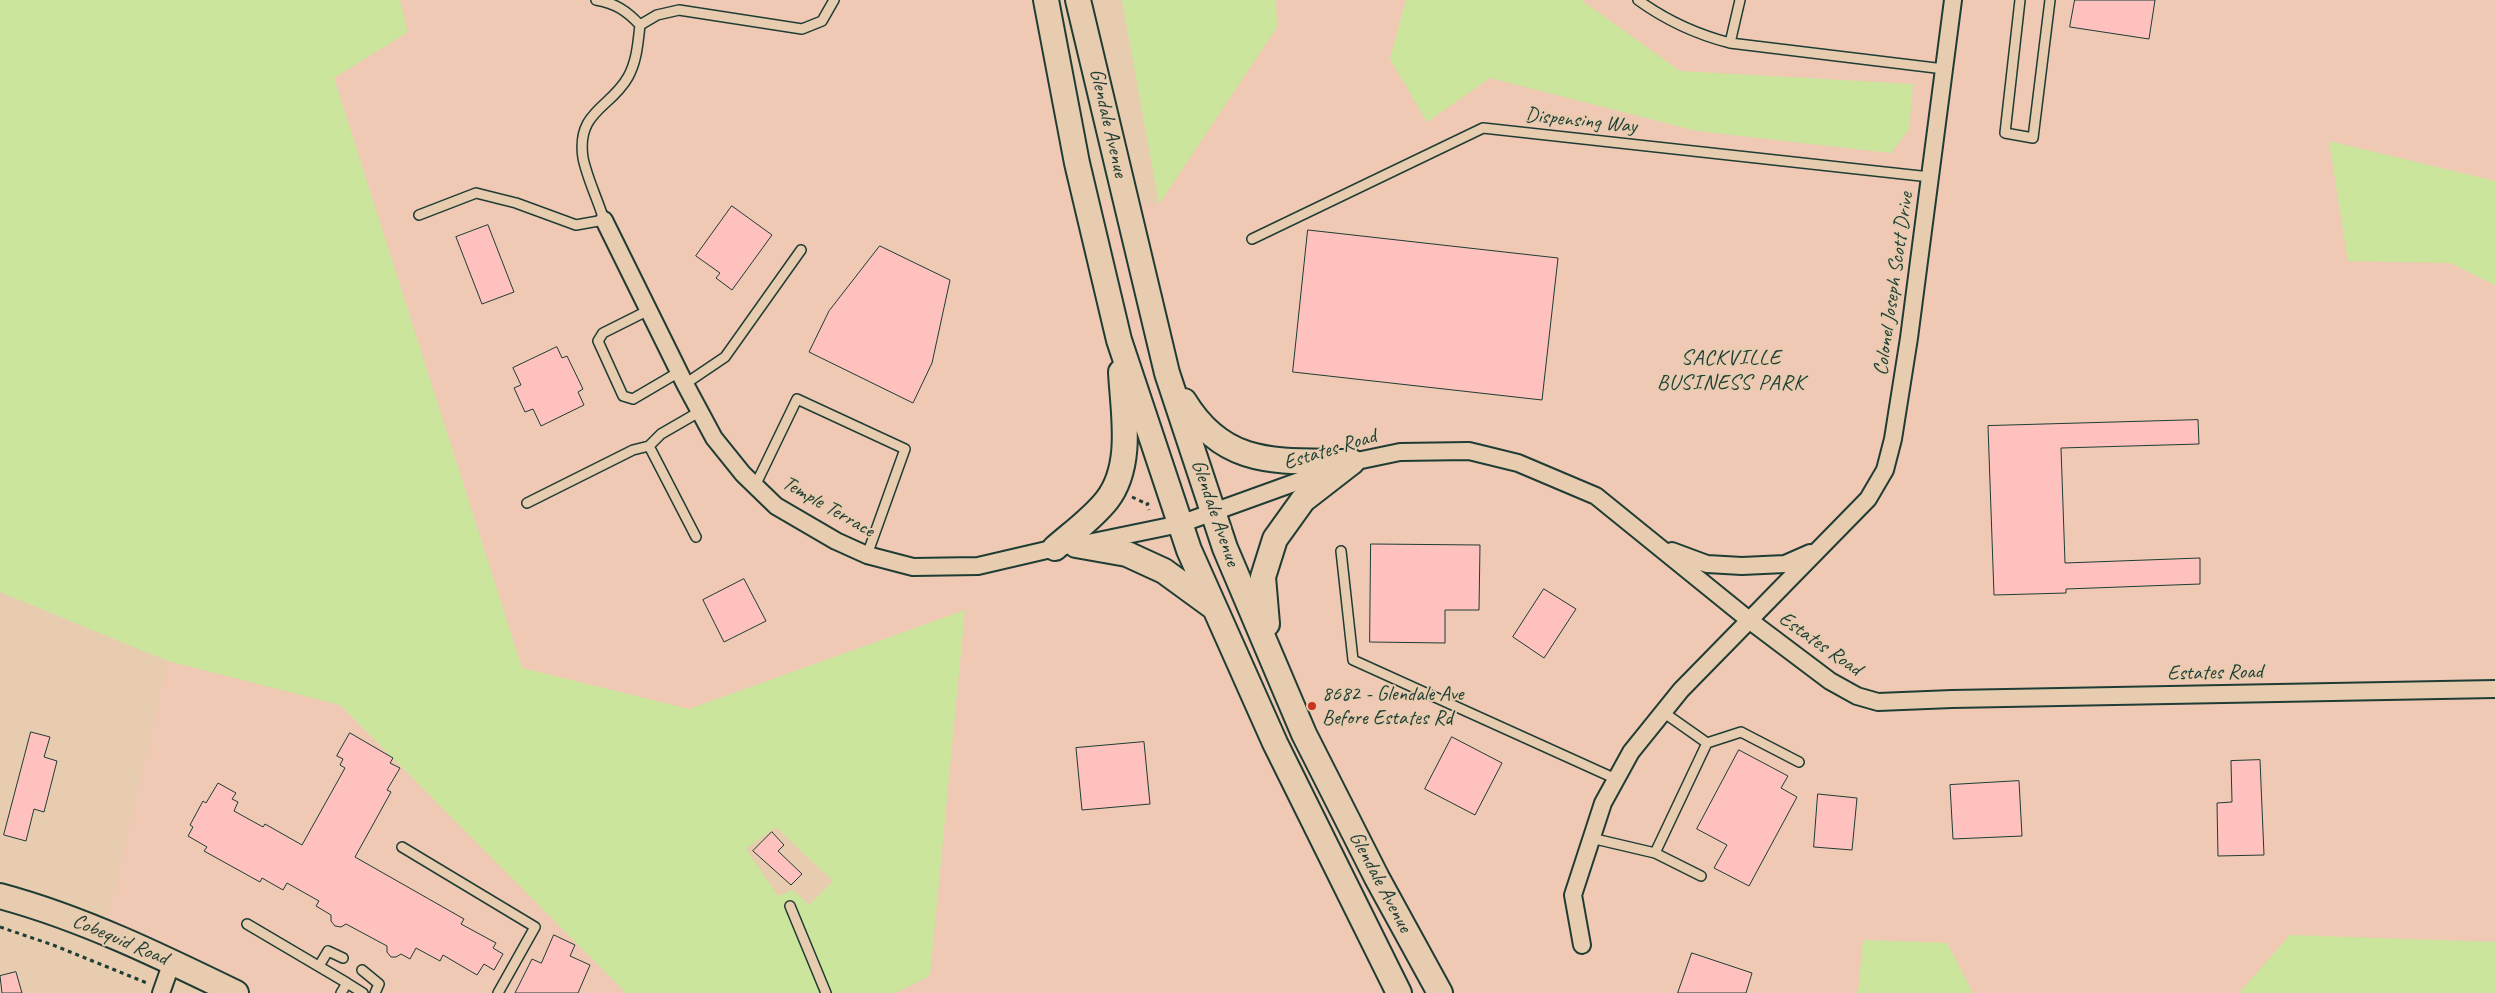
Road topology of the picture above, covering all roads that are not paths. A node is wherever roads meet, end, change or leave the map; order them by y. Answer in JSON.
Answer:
{"nodes":[{"id":1,"x":596,"y":0,"type":"edge"},
{"id":2,"x":834,"y":0,"type":"edge"},
{"id":3,"x":1046,"y":0,"type":"edge"},
{"id":4,"x":1078,"y":0,"type":"edge"},
{"id":5,"x":1638,"y":0,"type":"edge"},
{"id":6,"x":1740,"y":0,"type":"edge"},
{"id":7,"x":1953,"y":0,"type":"edge"},
{"id":8,"x":2020,"y":0,"type":"edge"},
{"id":9,"x":2050,"y":0,"type":"edge"},
{"id":10,"x":640,"y":25,"type":"junction"},
{"id":11,"x":1730,"y":43,"type":"junction"},
{"id":12,"x":1944,"y":69,"type":"junction"},
{"id":13,"x":1930,"y":177,"type":"junction"},
{"id":14,"x":419,"y":215,"type":"dead end"},
{"id":15,"x":604,"y":220,"type":"junction"},
{"id":16,"x":1252,"y":240,"type":"dead end"},
{"id":17,"x":802,"y":250,"type":"dead end"},
{"id":18,"x":649,"y":310,"type":"junction"},
{"id":19,"x":1119,"y":340,"type":"junction"},
{"id":20,"x":1167,"y":373,"type":"junction"},
{"id":21,"x":682,"y":378,"type":"junction"},
{"id":22,"x":700,"y":412,"type":"junction"},
{"id":23,"x":649,"y":446,"type":"junction"},
{"id":24,"x":1352,"y":462,"type":"junction"},
{"id":25,"x":755,"y":486,"type":"junction"},
{"id":26,"x":527,"y":503,"type":"dead end"},
{"id":27,"x":1214,"y":512,"type":"junction"},
{"id":28,"x":1180,"y":524,"type":"junction"},
{"id":29,"x":696,"y":537,"type":"dead end"},
{"id":30,"x":1657,"y":544,"type":"junction"},
{"id":31,"x":1066,"y":546,"type":"junction"},
{"id":32,"x":1819,"y":549,"type":"junction"},
{"id":33,"x":1341,"y":551,"type":"dead end"},
{"id":34,"x":866,"y":555,"type":"junction"},
{"id":35,"x":1212,"y":606,"type":"junction"},
{"id":36,"x":1749,"y":620,"type":"junction"},
{"id":37,"x":1274,"y":661,"type":"junction"},
{"id":38,"x":2495,"y":690,"type":"edge"},
{"id":39,"x":1663,"y":712,"type":"junction"},
{"id":40,"x":1707,"y":743,"type":"junction"},
{"id":41,"x":1799,"y":762,"type":"dead end"},
{"id":42,"x":1616,"y":779,"type":"junction"},
{"id":43,"x":1592,"y":838,"type":"junction"},
{"id":44,"x":402,"y":847,"type":"dead end"},
{"id":45,"x":1656,"y":854,"type":"junction"},
{"id":46,"x":1701,"y":876,"type":"dead end"},
{"id":47,"x":0,"y":896,"type":"edge"},
{"id":48,"x":790,"y":906,"type":"dead end"},
{"id":49,"x":247,"y":924,"type":"dead end"},
{"id":50,"x":1582,"y":945,"type":"dead end"},
{"id":51,"x":343,"y":958,"type":"dead end"},
{"id":52,"x":172,"y":962,"type":"junction"},
{"id":53,"x":319,"y":966,"type":"junction"},
{"id":54,"x":362,"y":970,"type":"dead end"},
{"id":55,"x":347,"y":983,"type":"junction"},
{"id":56,"x":162,"y":991,"type":"edge"},
{"id":57,"x":236,"y":993,"type":"edge"},
{"id":58,"x":341,"y":993,"type":"edge"},
{"id":59,"x":363,"y":993,"type":"edge"},
{"id":60,"x":374,"y":993,"type":"edge"},
{"id":61,"x":498,"y":993,"type":"edge"},
{"id":62,"x":826,"y":993,"type":"edge"},
{"id":63,"x":1399,"y":993,"type":"edge"},
{"id":64,"x":1440,"y":993,"type":"edge"}],
"edges":[{"from":1,"to":10,"type":"lane"},
{"from":2,"to":10,"type":"lane"},
{"from":3,"to":19,"type":"main road","name":"Glendale Avenue"},
{"from":4,"to":20,"type":"main road","name":"Glendale Avenue"},
{"from":5,"to":11,"type":"lane"},
{"from":6,"to":11,"type":"lane"},
{"from":7,"to":12,"type":"street","name":"Colonel Joseph Scott Drive"},
{"from":8,"to":9,"type":"lane"},
{"from":10,"to":15,"type":"lane"},
{"from":11,"to":12,"type":"lane"},
{"from":12,"to":13,"type":"street","name":"Colonel Joseph Scott Drive"},
{"from":13,"to":16,"type":"lane","name":"Dispensing Way"},
{"from":13,"to":32,"type":"street","name":"Colonel Joseph Scott Drive"},
{"from":14,"to":15,"type":"lane"},
{"from":15,"to":18,"type":"street","name":"Temple Terrace"},
{"from":17,"to":21,"type":"lane"},
{"from":18,"to":21,"type":"street","name":"Temple Terrace"},
{"from":18,"to":21,"type":"lane"},
{"from":19,"to":28,"type":"main road","name":"Glendale Avenue"},
{"from":19,"to":31,"type":"main road"},
{"from":20,"to":24,"type":"main road"},
{"from":20,"to":27,"type":"main road","name":"Glendale Avenue"},
{"from":21,"to":22,"type":"street","name":"Temple Terrace"},
{"from":22,"to":23,"type":"lane"},
{"from":22,"to":25,"type":"street","name":"Temple Terrace"},
{"from":23,"to":26,"type":"lane"},
{"from":23,"to":29,"type":"lane"},
{"from":24,"to":27,"type":"street","name":"Estates Road"},
{"from":24,"to":30,"type":"street","name":"Estates Road"},
{"from":24,"to":37,"type":"main road"},
{"from":25,"to":34,"type":"street","name":"Temple Terrace"},
{"from":25,"to":34,"type":"lane"},
{"from":27,"to":28,"type":"street","name":"Temple Terrace"},
{"from":27,"to":37,"type":"main road","name":"Glendale Avenue"},
{"from":28,"to":31,"type":"street","name":"Temple Terrace"},
{"from":28,"to":35,"type":"main road","name":"Glendale Avenue"},
{"from":30,"to":32,"type":"street","name":"Colonel Joseph Scott Drive"},
{"from":30,"to":36,"type":"street","name":"Estates Road"},
{"from":31,"to":34,"type":"street","name":"Temple Terrace"},
{"from":31,"to":35,"type":"main road"},
{"from":32,"to":36,"type":"street","name":"Colonel Joseph Scott Drive"},
{"from":33,"to":42,"type":"lane"},
{"from":35,"to":63,"type":"main road","name":"Glendale Avenue"},
{"from":36,"to":38,"type":"street","name":"Estates Road"},
{"from":36,"to":39,"type":"street","name":"Colonel Joseph Scott Drive"},
{"from":37,"to":64,"type":"main road","name":"Glendale Avenue"},
{"from":39,"to":40,"type":"lane"},
{"from":39,"to":42,"type":"street","name":"Colonel Joseph Scott Drive"},
{"from":40,"to":41,"type":"lane"},
{"from":40,"to":45,"type":"lane"},
{"from":42,"to":43,"type":"street","name":"Colonel Joseph Scott Drive"},
{"from":43,"to":45,"type":"lane"},
{"from":43,"to":50,"type":"street","name":"Colonel Joseph Scott Drive"},
{"from":44,"to":61,"type":"lane"},
{"from":45,"to":46,"type":"lane"},
{"from":47,"to":52,"type":"main road","name":"Cobequid Road"},
{"from":48,"to":62,"type":"lane"},
{"from":49,"to":53,"type":"lane"},
{"from":51,"to":53,"type":"lane"},
{"from":52,"to":56,"type":"street"},
{"from":52,"to":57,"type":"main road","name":"Cobequid Road"},
{"from":53,"to":55,"type":"lane"},
{"from":54,"to":60,"type":"lane"},
{"from":55,"to":58,"type":"lane"},
{"from":55,"to":59,"type":"lane"}]}
